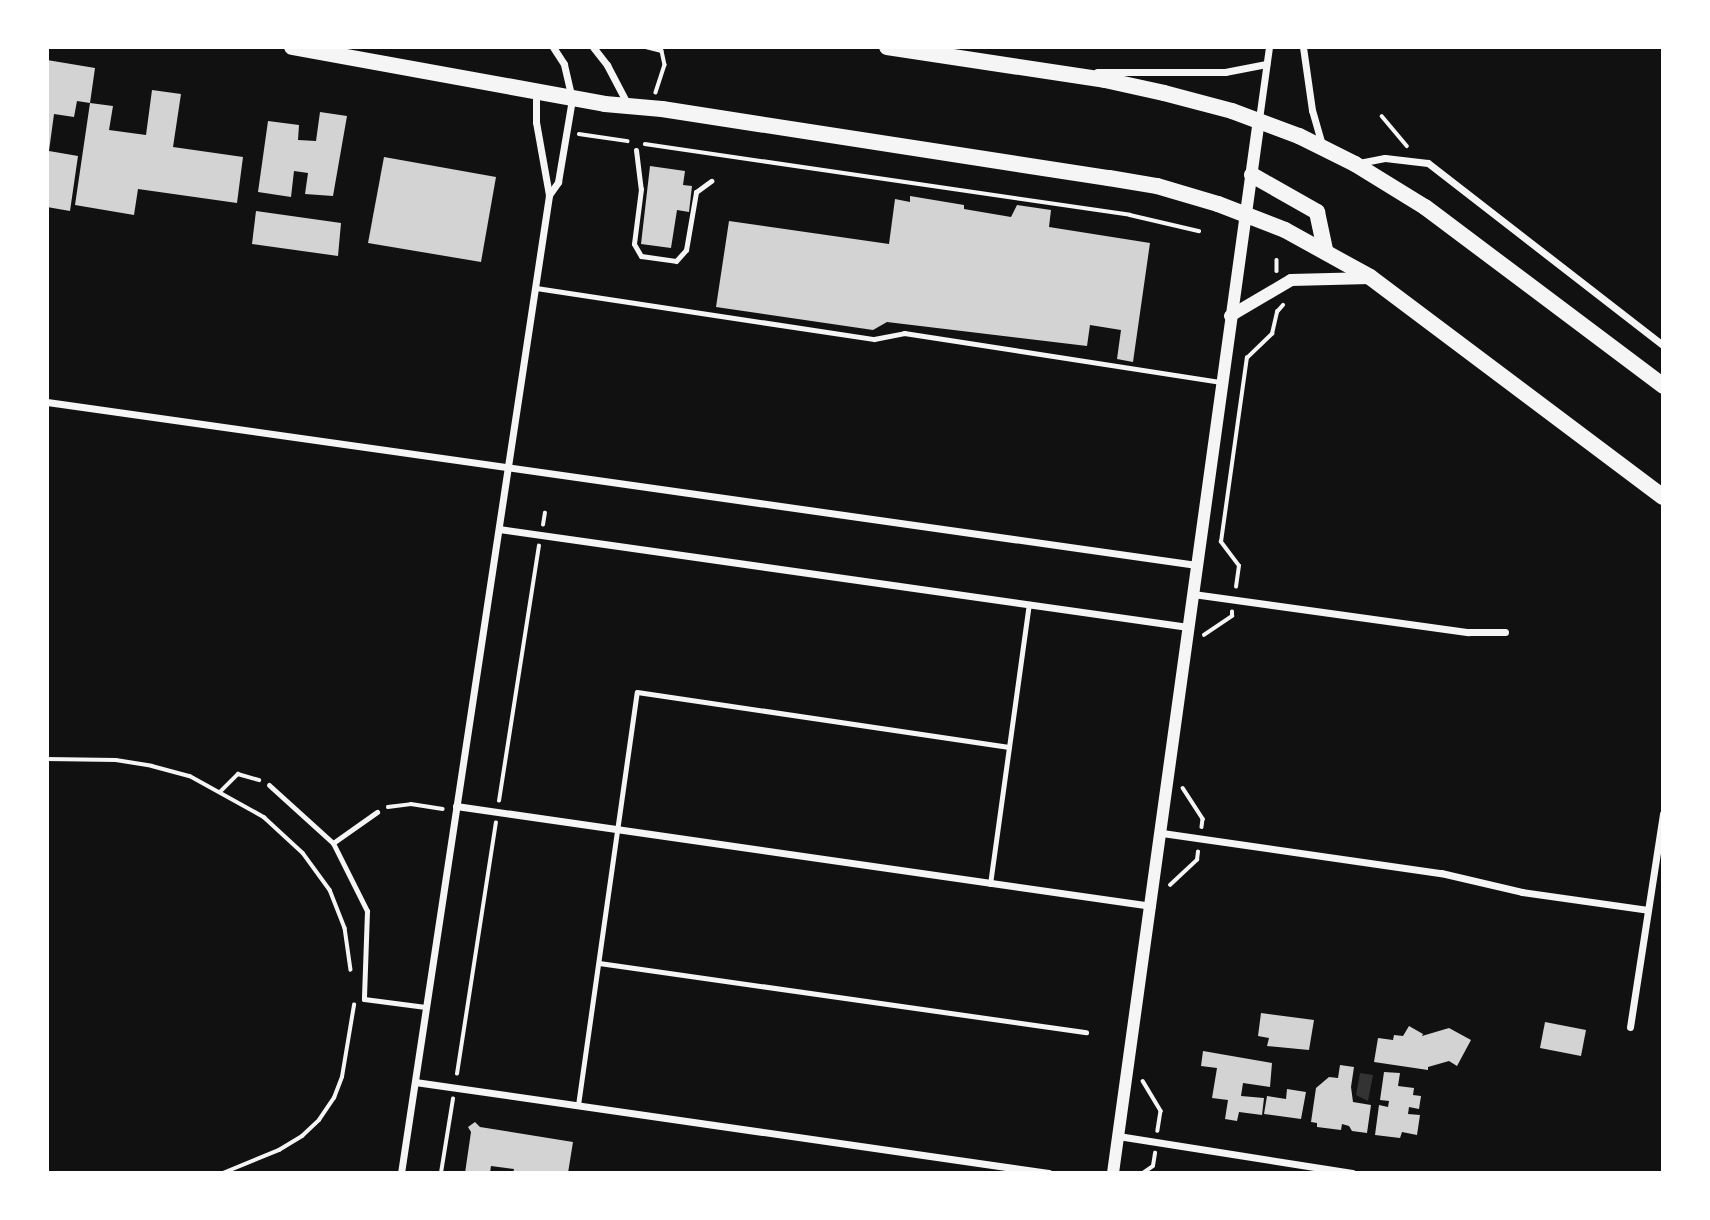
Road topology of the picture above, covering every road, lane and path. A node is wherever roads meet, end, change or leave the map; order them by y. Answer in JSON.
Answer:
{"nodes":[{"id":1,"x":292,"y":47,"type":"edge"},
{"id":2,"x":553,"y":47,"type":"edge"},
{"id":3,"x":593,"y":47,"type":"edge"},
{"id":4,"x":646,"y":47,"type":"edge"},
{"id":5,"x":887,"y":47,"type":"edge"},
{"id":6,"x":1269,"y":47,"type":"edge"},
{"id":7,"x":1303,"y":47,"type":"edge"},
{"id":8,"x":1266,"y":64,"type":"junction"},
{"id":9,"x":1054,"y":72,"type":"junction"},
{"id":10,"x":536,"y":93,"type":"junction"},
{"id":11,"x":572,"y":99,"type":"junction"},
{"id":12,"x":628,"y":106,"type":"junction"},
{"id":13,"x":653,"y":108,"type":"junction"},
{"id":14,"x":1382,"y":116,"type":"dead end"},
{"id":15,"x":1259,"y":120,"type":"junction"},
{"id":16,"x":568,"y":132,"type":"junction"},
{"id":17,"x":1322,"y":147,"type":"junction"},
{"id":18,"x":636,"y":150,"type":"dead end"},
{"id":19,"x":1428,"y":163,"type":"junction"},
{"id":20,"x":1355,"y":164,"type":"junction"},
{"id":21,"x":1252,"y":175,"type":"junction"},
{"id":22,"x":711,"y":181,"type":"dead end"},
{"id":23,"x":549,"y":195,"type":"junction"},
{"id":24,"x":1247,"y":215,"type":"junction"},
{"id":25,"x":1199,"y":231,"type":"dead end"},
{"id":26,"x":1325,"y":250,"type":"junction"},
{"id":27,"x":1370,"y":278,"type":"junction"},
{"id":28,"x":536,"y":288,"type":"junction"},
{"id":29,"x":1230,"y":316,"type":"junction"},
{"id":30,"x":1272,"y":334,"type":"dead end"},
{"id":31,"x":1663,"y":345,"type":"edge"},
{"id":32,"x":1221,"y":382,"type":"junction"},
{"id":33,"x":1663,"y":386,"type":"edge"},
{"id":34,"x":47,"y":402,"type":"edge"},
{"id":35,"x":509,"y":468,"type":"junction"},
{"id":36,"x":1663,"y":497,"type":"edge"},
{"id":37,"x":545,"y":513,"type":"dead end"},
{"id":38,"x":499,"y":529,"type":"junction"},
{"id":39,"x":541,"y":535,"type":"junction"},
{"id":40,"x":1196,"y":565,"type":"junction"},
{"id":41,"x":1239,"y":566,"type":"dead end"},
{"id":42,"x":1192,"y":594,"type":"junction"},
{"id":43,"x":1029,"y":604,"type":"junction"},
{"id":44,"x":1232,"y":616,"type":"dead end"},
{"id":45,"x":1188,"y":627,"type":"junction"},
{"id":46,"x":1505,"y":632,"type":"dead end"},
{"id":47,"x":1203,"y":636,"type":"dead end"},
{"id":48,"x":1009,"y":747,"type":"junction"},
{"id":49,"x":47,"y":760,"type":"edge"},
{"id":50,"x":269,"y":785,"type":"joint"},
{"id":51,"x":1182,"y":785,"type":"dead end"},
{"id":52,"x":221,"y":791,"type":"junction"},
{"id":53,"x":456,"y":809,"type":"junction"},
{"id":54,"x":377,"y":812,"type":"joint"},
{"id":55,"x":497,"y":812,"type":"junction"},
{"id":56,"x":1663,"y":814,"type":"edge"},
{"id":57,"x":1203,"y":819,"type":"dead end"},
{"id":58,"x":618,"y":828,"type":"junction"},
{"id":59,"x":1162,"y":834,"type":"junction"},
{"id":60,"x":333,"y":843,"type":"junction"},
{"id":61,"x":1197,"y":860,"type":"dead end"},
{"id":62,"x":990,"y":884,"type":"junction"},
{"id":63,"x":1167,"y":888,"type":"dead end"},
{"id":64,"x":1152,"y":906,"type":"junction"},
{"id":65,"x":1648,"y":910,"type":"junction"},
{"id":66,"x":598,"y":963,"type":"junction"},
{"id":67,"x":351,"y":975,"type":"dead end"},
{"id":68,"x":353,"y":1000,"type":"dead end"},
{"id":69,"x":425,"y":1007,"type":"junction"},
{"id":70,"x":1630,"y":1027,"type":"dead end"},
{"id":71,"x":1086,"y":1032,"type":"dead end"},
{"id":72,"x":1141,"y":1079,"type":"dead end"},
{"id":73,"x":415,"y":1082,"type":"junction"},
{"id":74,"x":455,"y":1088,"type":"junction"},
{"id":75,"x":578,"y":1105,"type":"junction"},
{"id":76,"x":1161,"y":1111,"type":"dead end"},
{"id":77,"x":1118,"y":1136,"type":"junction"},
{"id":78,"x":1153,"y":1166,"type":"dead end"},
{"id":79,"x":223,"y":1173,"type":"edge"},
{"id":80,"x":401,"y":1173,"type":"edge"},
{"id":81,"x":441,"y":1173,"type":"edge"},
{"id":82,"x":1048,"y":1173,"type":"edge"},
{"id":83,"x":1114,"y":1173,"type":"edge"},
{"id":84,"x":1143,"y":1173,"type":"edge"},
{"id":85,"x":1352,"y":1173,"type":"edge"}],
"edges":[{"from":1,"to":10,"type":"highway"},
{"from":2,"to":11,"type":"street"},
{"from":3,"to":12,"type":"street"},
{"from":4,"to":13,"type":"path"},
{"from":5,"to":9,"type":"highway"},
{"from":6,"to":8,"type":"street"},
{"from":7,"to":17,"type":"street"},
{"from":8,"to":9,"type":"street"},
{"from":8,"to":15,"type":"street"},
{"from":9,"to":15,"type":"highway"},
{"from":10,"to":11,"type":"highway"},
{"from":10,"to":23,"type":"street"},
{"from":11,"to":12,"type":"highway"},
{"from":11,"to":16,"type":"street"},
{"from":12,"to":13,"type":"highway"},
{"from":13,"to":24,"type":"highway"},
{"from":14,"to":19,"type":"path"},
{"from":15,"to":17,"type":"highway"},
{"from":15,"to":21,"type":"street"},
{"from":16,"to":23,"type":"street"},
{"from":16,"to":25,"type":"path"},
{"from":17,"to":20,"type":"highway"},
{"from":18,"to":22,"type":"lane"},
{"from":19,"to":20,"type":"street"},
{"from":19,"to":31,"type":"street"},
{"from":20,"to":33,"type":"highway"},
{"from":21,"to":24,"type":"street"},
{"from":21,"to":26,"type":"highway"},
{"from":23,"to":28,"type":"street"},
{"from":24,"to":26,"type":"highway"},
{"from":24,"to":29,"type":"street"},
{"from":26,"to":27,"type":"highway"},
{"from":27,"to":29,"type":"street"},
{"from":27,"to":36,"type":"highway"},
{"from":28,"to":32,"type":"lane"},
{"from":28,"to":35,"type":"street"},
{"from":29,"to":32,"type":"street"},
{"from":30,"to":41,"type":"path"},
{"from":32,"to":40,"type":"street"},
{"from":34,"to":35,"type":"street"},
{"from":35,"to":38,"type":"street"},
{"from":35,"to":40,"type":"street"},
{"from":37,"to":39,"type":"path"},
{"from":38,"to":39,"type":"street"},
{"from":38,"to":53,"type":"street"},
{"from":39,"to":43,"type":"street"},
{"from":39,"to":55,"type":"path"},
{"from":40,"to":42,"type":"street"},
{"from":42,"to":45,"type":"street"},
{"from":42,"to":46,"type":"street"},
{"from":43,"to":45,"type":"street"},
{"from":43,"to":48,"type":"lane"},
{"from":44,"to":47,"type":"path"},
{"from":45,"to":59,"type":"street"},
{"from":48,"to":58,"type":"lane"},
{"from":48,"to":62,"type":"lane"},
{"from":49,"to":52,"type":"path"},
{"from":50,"to":52,"type":"path"},
{"from":50,"to":60,"type":"lane"},
{"from":51,"to":57,"type":"path"},
{"from":52,"to":67,"type":"path"},
{"from":53,"to":54,"type":"path"},
{"from":53,"to":55,"type":"street"},
{"from":53,"to":69,"type":"street"},
{"from":54,"to":60,"type":"lane"},
{"from":55,"to":58,"type":"street"},
{"from":55,"to":74,"type":"path"},
{"from":56,"to":65,"type":"street"},
{"from":58,"to":62,"type":"street"},
{"from":58,"to":66,"type":"lane"},
{"from":59,"to":64,"type":"street"},
{"from":59,"to":65,"type":"street"},
{"from":60,"to":69,"type":"lane"},
{"from":61,"to":63,"type":"path"},
{"from":62,"to":64,"type":"street"},
{"from":64,"to":77,"type":"street"},
{"from":65,"to":70,"type":"street"},
{"from":66,"to":71,"type":"lane"},
{"from":66,"to":75,"type":"lane"},
{"from":68,"to":79,"type":"path"},
{"from":69,"to":73,"type":"street"},
{"from":72,"to":76,"type":"path"},
{"from":73,"to":74,"type":"street"},
{"from":73,"to":80,"type":"street"},
{"from":74,"to":75,"type":"street"},
{"from":74,"to":81,"type":"path"},
{"from":75,"to":82,"type":"street"},
{"from":77,"to":83,"type":"street"},
{"from":77,"to":85,"type":"street"},
{"from":78,"to":84,"type":"path"}]}
